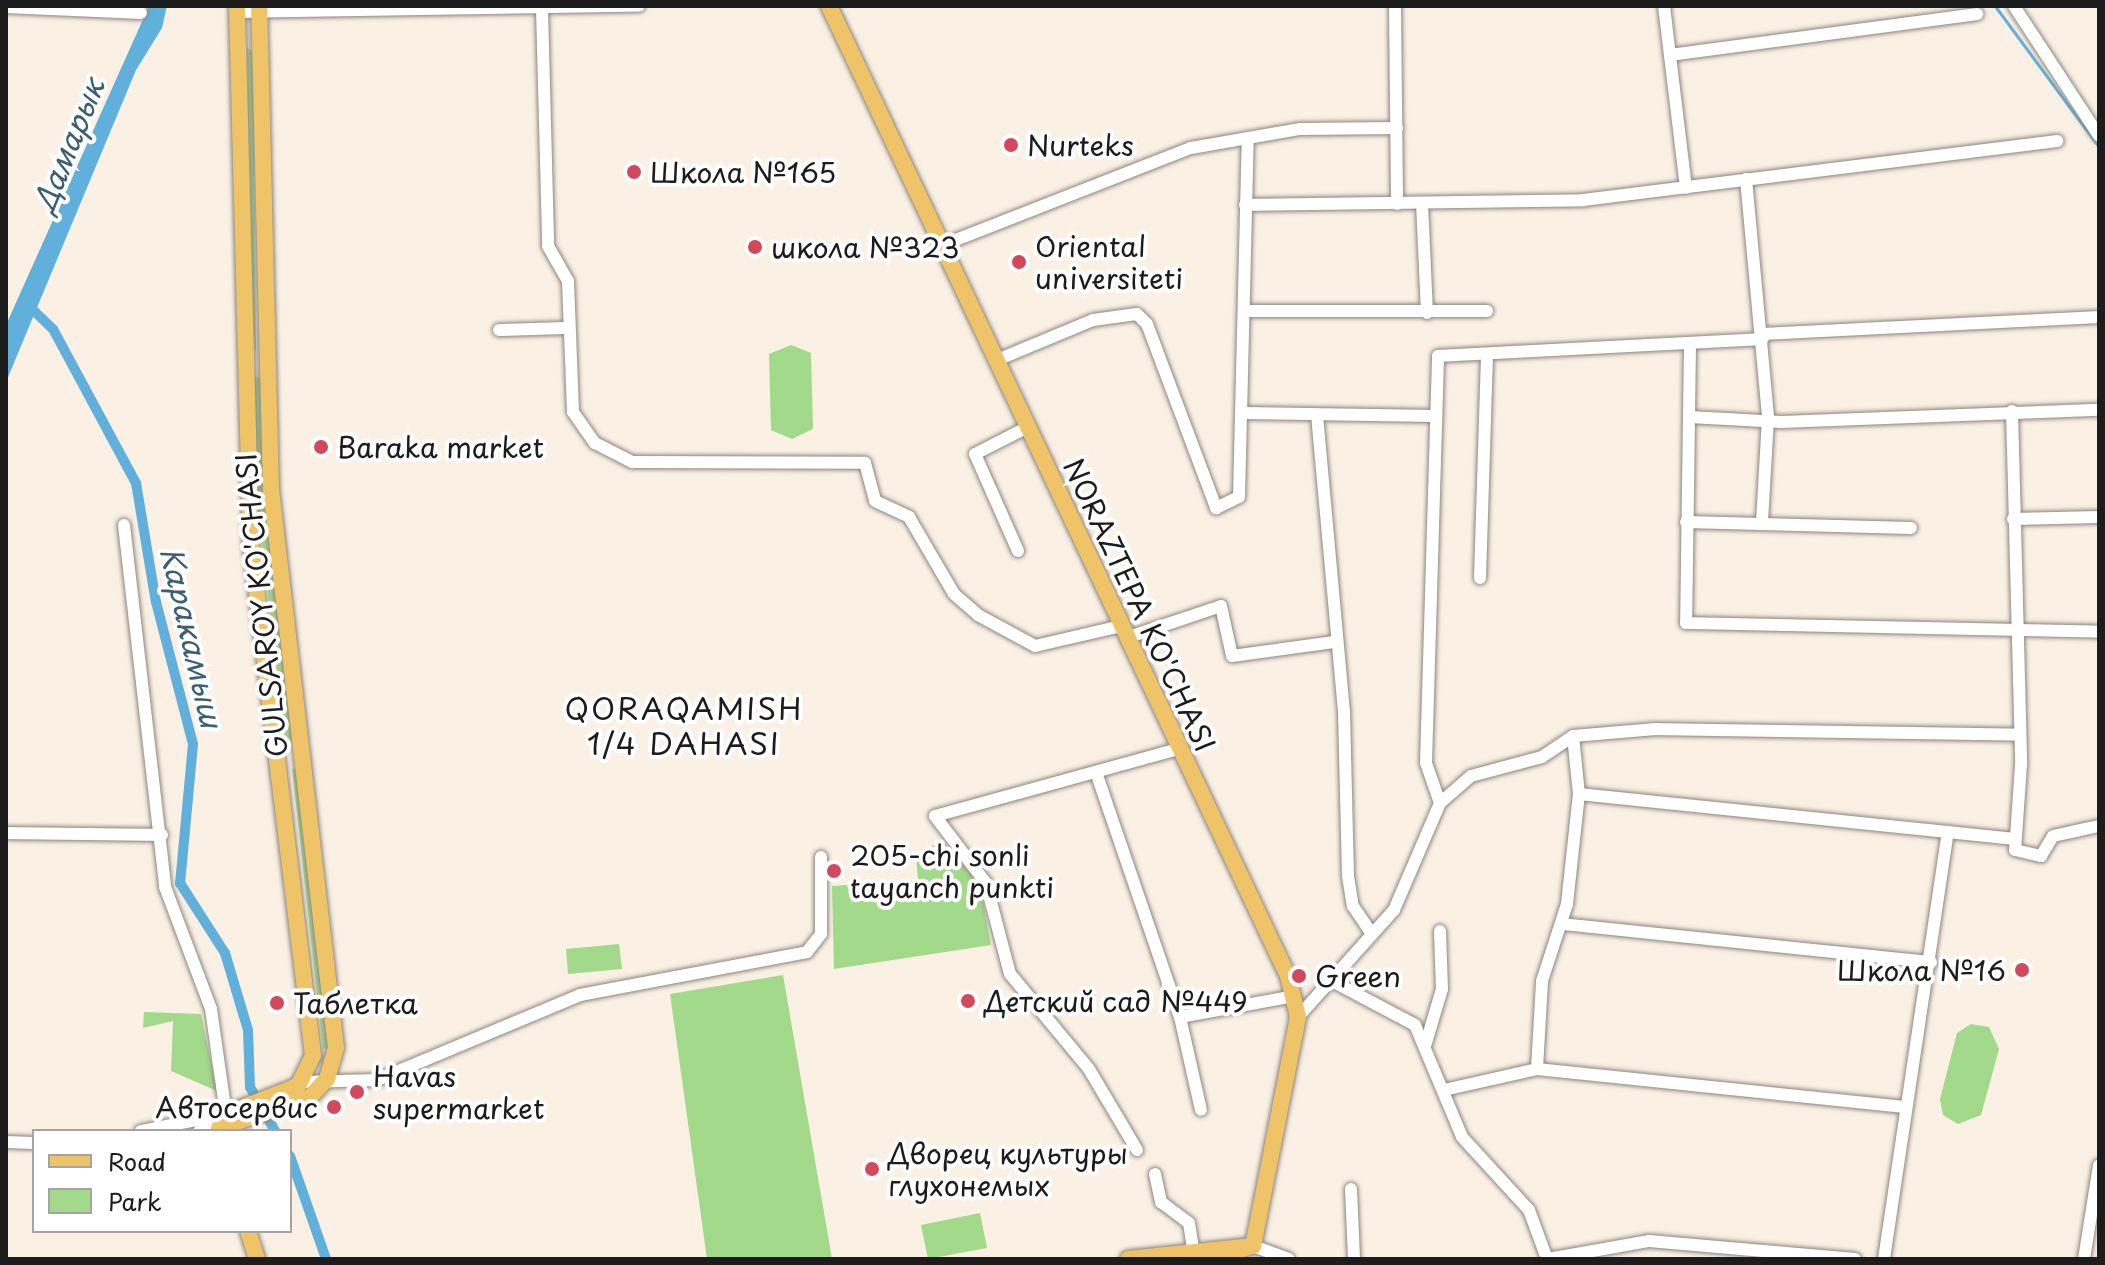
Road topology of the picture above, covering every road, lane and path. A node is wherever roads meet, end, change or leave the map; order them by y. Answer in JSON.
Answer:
{"nodes":[{"id":1,"x":639,"y":6,"type":"edge"},
{"id":2,"x":829,"y":6,"type":"edge"},
{"id":3,"x":1395,"y":6,"type":"edge"},
{"id":4,"x":1664,"y":6,"type":"edge"},
{"id":5,"x":2014,"y":6,"type":"edge"},
{"id":6,"x":6,"y":7,"type":"edge"},
{"id":7,"x":237,"y":9,"type":"edge"},
{"id":8,"x":260,"y":9,"type":"edge"},
{"id":9,"x":542,"y":9,"type":"junction"},
{"id":10,"x":141,"y":13,"type":"dead end"},
{"id":11,"x":1977,"y":14,"type":"dead end"},
{"id":12,"x":1670,"y":55,"type":"junction"},
{"id":13,"x":1397,"y":128,"type":"junction"},
{"id":14,"x":2099,"y":136,"type":"edge"},
{"id":15,"x":1248,"y":141,"type":"junction"},
{"id":16,"x":2057,"y":141,"type":"dead end"},
{"id":17,"x":1746,"y":179,"type":"junction"},
{"id":18,"x":1686,"y":188,"type":"junction"},
{"id":19,"x":1422,"y":203,"type":"junction"},
{"id":20,"x":1397,"y":204,"type":"junction"},
{"id":21,"x":1245,"y":205,"type":"junction"},
{"id":22,"x":943,"y":245,"type":"junction"},
{"id":23,"x":1246,"y":311,"type":"junction"},
{"id":24,"x":1487,"y":311,"type":"dead end"},
{"id":25,"x":1427,"y":313,"type":"junction"},
{"id":26,"x":2099,"y":317,"type":"edge"},
{"id":27,"x":567,"y":328,"type":"junction"},
{"id":28,"x":499,"y":330,"type":"dead end"},
{"id":29,"x":1763,"y":337,"type":"junction"},
{"id":30,"x":1690,"y":345,"type":"junction"},
{"id":31,"x":1487,"y":354,"type":"junction"},
{"id":32,"x":997,"y":360,"type":"junction"},
{"id":33,"x":268,"y":363,"type":"junction"},
{"id":34,"x":244,"y":364,"type":"junction"},
{"id":35,"x":2099,"y":410,"type":"edge"},
{"id":36,"x":2012,"y":411,"type":"junction"},
{"id":37,"x":1245,"y":413,"type":"junction"},
{"id":38,"x":1317,"y":415,"type":"junction"},
{"id":39,"x":1436,"y":416,"type":"junction"},
{"id":40,"x":1689,"y":417,"type":"junction"},
{"id":41,"x":1768,"y":418,"type":"junction"},
{"id":42,"x":1028,"y":427,"type":"junction"},
{"id":43,"x":2099,"y":517,"type":"edge"},
{"id":44,"x":2013,"y":519,"type":"junction"},
{"id":45,"x":1686,"y":522,"type":"junction"},
{"id":46,"x":1762,"y":522,"type":"junction"},
{"id":47,"x":124,"y":525,"type":"dead end"},
{"id":48,"x":1911,"y":528,"type":"dead end"},
{"id":49,"x":1018,"y":551,"type":"dead end"},
{"id":50,"x":1480,"y":578,"type":"dead end"},
{"id":51,"x":1123,"y":632,"type":"junction"},
{"id":52,"x":2014,"y":632,"type":"junction"},
{"id":53,"x":2099,"y":632,"type":"edge"},
{"id":54,"x":1334,"y":642,"type":"junction"},
{"id":55,"x":2020,"y":735,"type":"junction"},
{"id":56,"x":1573,"y":736,"type":"junction"},
{"id":57,"x":1179,"y":749,"type":"junction"},
{"id":58,"x":302,"y":754,"type":"junction"},
{"id":59,"x":277,"y":757,"type":"junction"},
{"id":60,"x":1098,"y":778,"type":"junction"},
{"id":61,"x":1579,"y":794,"type":"junction"},
{"id":62,"x":1440,"y":803,"type":"junction"},
{"id":63,"x":2099,"y":826,"type":"edge"},
{"id":64,"x":1948,"y":832,"type":"junction"},
{"id":65,"x":6,"y":833,"type":"edge"},
{"id":66,"x":162,"y":835,"type":"junction"},
{"id":67,"x":2013,"y":839,"type":"junction"},
{"id":68,"x":821,"y":857,"type":"dead end"},
{"id":69,"x":1562,"y":924,"type":"junction"},
{"id":70,"x":1370,"y":931,"type":"junction"},
{"id":71,"x":1440,"y":931,"type":"dead end"},
{"id":72,"x":1931,"y":962,"type":"junction"},
{"id":73,"x":1330,"y":980,"type":"junction"},
{"id":74,"x":1294,"y":996,"type":"junction"},
{"id":75,"x":1180,"y":1017,"type":"junction"},
{"id":76,"x":1298,"y":1017,"type":"junction"},
{"id":77,"x":1426,"y":1043,"type":"junction"},
{"id":78,"x":1537,"y":1069,"type":"junction"},
{"id":79,"x":303,"y":1082,"type":"junction"},
{"id":80,"x":325,"y":1083,"type":"junction"},
{"id":81,"x":1444,"y":1090,"type":"junction"},
{"id":82,"x":283,"y":1102,"type":"junction"},
{"id":83,"x":1902,"y":1107,"type":"junction"},
{"id":84,"x":1201,"y":1110,"type":"dead end"},
{"id":85,"x":231,"y":1123,"type":"edge"},
{"id":86,"x":164,"y":1129,"type":"edge"},
{"id":87,"x":207,"y":1129,"type":"edge"},
{"id":88,"x":6,"y":1142,"type":"edge"},
{"id":89,"x":32,"y":1143,"type":"edge"},
{"id":90,"x":1137,"y":1150,"type":"dead end"},
{"id":91,"x":2099,"y":1165,"type":"edge"},
{"id":92,"x":1155,"y":1174,"type":"dead end"},
{"id":93,"x":1351,"y":1189,"type":"dead end"},
{"id":94,"x":249,"y":1233,"type":"edge"},
{"id":95,"x":260,"y":1233,"type":"edge"},
{"id":96,"x":1253,"y":1246,"type":"junction"},
{"id":97,"x":1193,"y":1248,"type":"junction"},
{"id":98,"x":1775,"y":1253,"type":"edge"},
{"id":99,"x":1564,"y":1257,"type":"edge"},
{"id":100,"x":257,"y":1259,"type":"edge"},
{"id":101,"x":267,"y":1259,"type":"edge"},
{"id":102,"x":1128,"y":1259,"type":"edge"},
{"id":103,"x":1212,"y":1259,"type":"edge"},
{"id":104,"x":1289,"y":1259,"type":"edge"},
{"id":105,"x":1354,"y":1259,"type":"edge"},
{"id":106,"x":1547,"y":1259,"type":"edge"},
{"id":107,"x":1855,"y":1259,"type":"edge"},
{"id":108,"x":1884,"y":1259,"type":"edge"},
{"id":109,"x":2084,"y":1259,"type":"edge"}],
"edges":[{"from":1,"to":9,"type":"street"},
{"from":2,"to":22,"type":"main road","name":"NORAZTEPA KO'CHASI"},
{"from":3,"to":13,"type":"street"},
{"from":4,"to":12,"type":"street"},
{"from":5,"to":14,"type":"street"},
{"from":6,"to":10,"type":"street"},
{"from":7,"to":8,"type":"street"},
{"from":7,"to":34,"type":"main road","name":"GULSAROY KO'CHASI"},
{"from":8,"to":9,"type":"street"},
{"from":8,"to":33,"type":"main road","name":"GULSAROY KO'CHASI"},
{"from":9,"to":27,"type":"street"},
{"from":11,"to":12,"type":"street"},
{"from":12,"to":18,"type":"street"},
{"from":13,"to":15,"type":"street"},
{"from":13,"to":20,"type":"street"},
{"from":15,"to":21,"type":"street"},
{"from":15,"to":22,"type":"street"},
{"from":16,"to":17,"type":"street"},
{"from":17,"to":18,"type":"street"},
{"from":17,"to":29,"type":"street"},
{"from":18,"to":19,"type":"street"},
{"from":19,"to":20,"type":"street"},
{"from":19,"to":25,"type":"street"},
{"from":20,"to":21,"type":"street"},
{"from":21,"to":23,"type":"street"},
{"from":22,"to":32,"type":"main road","name":"NORAZTEPA KO'CHASI"},
{"from":23,"to":25,"type":"street"},
{"from":23,"to":37,"type":"street"},
{"from":24,"to":25,"type":"street"},
{"from":26,"to":29,"type":"street"},
{"from":27,"to":28,"type":"street"},
{"from":27,"to":51,"type":"street"},
{"from":29,"to":30,"type":"street"},
{"from":29,"to":41,"type":"street"},
{"from":30,"to":31,"type":"street"},
{"from":30,"to":40,"type":"street"},
{"from":31,"to":39,"type":"street"},
{"from":31,"to":50,"type":"street"},
{"from":32,"to":37,"type":"street"},
{"from":32,"to":42,"type":"main road","name":"NORAZTEPA KO'CHASI"},
{"from":33,"to":34,"type":"main road"},
{"from":33,"to":58,"type":"main road","name":"GULSAROY KO'CHASI"},
{"from":34,"to":59,"type":"main road","name":"GULSAROY KO'CHASI"},
{"from":35,"to":36,"type":"street"},
{"from":36,"to":41,"type":"street"},
{"from":36,"to":44,"type":"street"},
{"from":37,"to":38,"type":"street"},
{"from":38,"to":39,"type":"street"},
{"from":38,"to":54,"type":"street"},
{"from":39,"to":62,"type":"street"},
{"from":40,"to":41,"type":"street"},
{"from":40,"to":45,"type":"street"},
{"from":41,"to":46,"type":"street"},
{"from":42,"to":49,"type":"street"},
{"from":42,"to":51,"type":"main road","name":"NORAZTEPA KO'CHASI"},
{"from":43,"to":44,"type":"street"},
{"from":44,"to":52,"type":"street"},
{"from":45,"to":46,"type":"street"},
{"from":45,"to":52,"type":"street"},
{"from":46,"to":48,"type":"street"},
{"from":47,"to":66,"type":"street"},
{"from":51,"to":54,"type":"street"},
{"from":51,"to":57,"type":"main road","name":"NORAZTEPA KO'CHASI"},
{"from":52,"to":53,"type":"street"},
{"from":52,"to":55,"type":"street"},
{"from":54,"to":70,"type":"street"},
{"from":55,"to":56,"type":"street"},
{"from":55,"to":67,"type":"street"},
{"from":56,"to":61,"type":"street"},
{"from":56,"to":62,"type":"street"},
{"from":57,"to":60,"type":"street"},
{"from":57,"to":74,"type":"main road","name":"NORAZTEPA KO'CHASI"},
{"from":58,"to":59,"type":"main road"},
{"from":58,"to":80,"type":"main road","name":"GULSAROY KO'CHASI"},
{"from":59,"to":79,"type":"main road","name":"GULSAROY KO'CHASI"},
{"from":60,"to":75,"type":"street"},
{"from":60,"to":90,"type":"street"},
{"from":61,"to":64,"type":"street"},
{"from":61,"to":69,"type":"street"},
{"from":62,"to":70,"type":"street"},
{"from":63,"to":67,"type":"street"},
{"from":64,"to":67,"type":"street"},
{"from":64,"to":72,"type":"street"},
{"from":65,"to":66,"type":"street"},
{"from":66,"to":85,"type":"street"},
{"from":68,"to":80,"type":"street"},
{"from":69,"to":72,"type":"street"},
{"from":69,"to":78,"type":"street"},
{"from":70,"to":73,"type":"street"},
{"from":71,"to":77,"type":"street"},
{"from":72,"to":83,"type":"street"},
{"from":73,"to":76,"type":"street"},
{"from":73,"to":77,"type":"street"},
{"from":74,"to":75,"type":"street"},
{"from":74,"to":76,"type":"main road","name":"NORAZTEPA KO'CHASI"},
{"from":75,"to":84,"type":"street"},
{"from":76,"to":96,"type":"main road","name":"NORAZTEPA KO'CHASI"},
{"from":77,"to":81,"type":"street"},
{"from":78,"to":81,"type":"street"},
{"from":78,"to":83,"type":"street"},
{"from":79,"to":80,"type":"street"},
{"from":79,"to":82,"type":"main road"},
{"from":80,"to":82,"type":"main road"},
{"from":81,"to":106,"type":"street"},
{"from":82,"to":85,"type":"main road"},
{"from":83,"to":108,"type":"street"},
{"from":85,"to":86,"type":"street"},
{"from":85,"to":87,"type":"street"},
{"from":88,"to":89,"type":"street"},
{"from":91,"to":109,"type":"street"},
{"from":92,"to":97,"type":"street"},
{"from":93,"to":105,"type":"street"},
{"from":94,"to":100,"type":"main road"},
{"from":95,"to":101,"type":"main road"},
{"from":96,"to":97,"type":"main road"},
{"from":96,"to":103,"type":"main road"},
{"from":96,"to":104,"type":"street"},
{"from":97,"to":102,"type":"main road"},
{"from":98,"to":99,"type":"street"},
{"from":98,"to":107,"type":"street"},
{"from":99,"to":106,"type":"street"}]}
